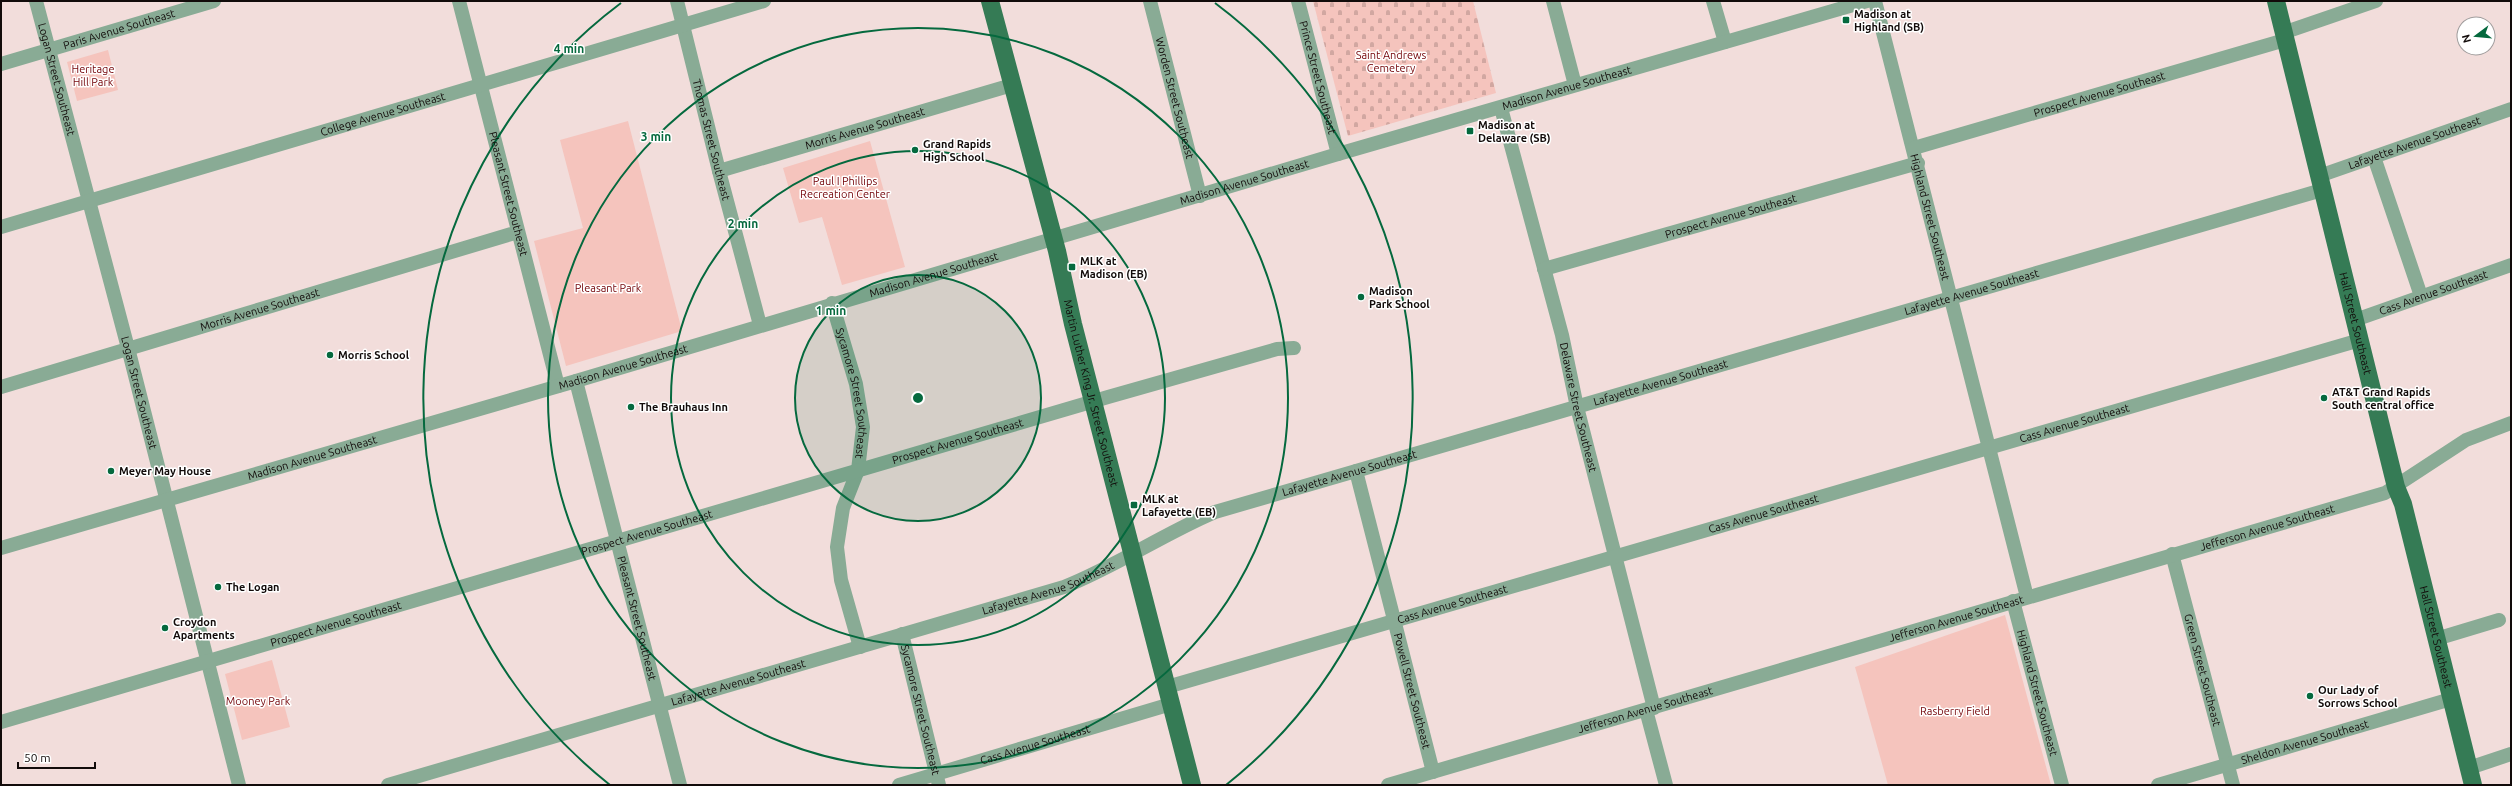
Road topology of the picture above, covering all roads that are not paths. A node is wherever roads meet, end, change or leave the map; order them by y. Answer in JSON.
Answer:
{"nodes":[{"id":1,"x":36,"y":1,"type":"edge"},
{"id":2,"x":214,"y":1,"type":"edge"},
{"id":3,"x":459,"y":1,"type":"edge"},
{"id":4,"x":677,"y":1,"type":"edge"},
{"id":5,"x":764,"y":1,"type":"edge"},
{"id":6,"x":990,"y":1,"type":"edge"},
{"id":7,"x":1150,"y":1,"type":"edge"},
{"id":8,"x":1298,"y":1,"type":"edge"},
{"id":9,"x":1553,"y":1,"type":"edge"},
{"id":10,"x":1714,"y":1,"type":"edge"},
{"id":11,"x":1867,"y":1,"type":"edge"},
{"id":12,"x":1875,"y":1,"type":"edge"},
{"id":13,"x":2276,"y":1,"type":"edge"},
{"id":14,"x":2376,"y":1,"type":"edge"},
{"id":15,"x":683,"y":25,"type":"junction"},
{"id":16,"x":2284,"y":37,"type":"junction"},
{"id":17,"x":1724,"y":42,"type":"junction"},
{"id":18,"x":48,"y":50,"type":"junction"},
{"id":19,"x":1,"y":64,"type":"edge"},
{"id":20,"x":481,"y":85,"type":"junction"},
{"id":21,"x":1012,"y":85,"type":"junction"},
{"id":22,"x":1574,"y":85,"type":"junction"},
{"id":23,"x":1501,"y":108,"type":"junction"},
{"id":24,"x":2511,"y":110,"type":"edge"},
{"id":25,"x":1914,"y":148,"type":"junction"},
{"id":26,"x":1338,"y":154,"type":"junction"},
{"id":27,"x":2374,"y":157,"type":"junction"},
{"id":28,"x":1918,"y":163,"type":"junction"},
{"id":29,"x":719,"y":172,"type":"junction"},
{"id":30,"x":2321,"y":183,"type":"junction"},
{"id":31,"x":1200,"y":196,"type":"junction"},
{"id":32,"x":88,"y":200,"type":"junction"},
{"id":33,"x":1,"y":226,"type":"edge"},
{"id":34,"x":518,"y":232,"type":"junction"},
{"id":35,"x":1054,"y":238,"type":"junction"},
{"id":36,"x":2511,"y":265,"type":"edge"},
{"id":37,"x":1544,"y":269,"type":"junction"},
{"id":38,"x":2421,"y":296,"type":"junction"},
{"id":39,"x":1952,"y":298,"type":"junction"},
{"id":40,"x":832,"y":303,"type":"junction"},
{"id":41,"x":2355,"y":320,"type":"junction"},
{"id":42,"x":760,"y":324,"type":"junction"},
{"id":43,"x":2360,"y":340,"type":"junction"},
{"id":44,"x":128,"y":348,"type":"junction"},
{"id":45,"x":1294,"y":348,"type":"dead end"},
{"id":46,"x":576,"y":381,"type":"junction"},
{"id":47,"x":558,"y":386,"type":"junction"},
{"id":48,"x":1,"y":387,"type":"edge"},
{"id":49,"x":1093,"y":401,"type":"junction"},
{"id":50,"x":1577,"y":407,"type":"junction"},
{"id":51,"x":2511,"y":423,"type":"edge"},
{"id":52,"x":1988,"y":447,"type":"junction"},
{"id":53,"x":858,"y":470,"type":"junction"},
{"id":54,"x":1356,"y":471,"type":"junction"},
{"id":55,"x":2396,"y":487,"type":"junction"},
{"id":56,"x":166,"y":499,"type":"junction"},
{"id":57,"x":618,"y":540,"type":"junction"},
{"id":58,"x":1,"y":548,"type":"edge"},
{"id":59,"x":1132,"y":552,"type":"junction"},
{"id":60,"x":2172,"y":554,"type":"junction"},
{"id":61,"x":1616,"y":556,"type":"junction"},
{"id":62,"x":2020,"y":599,"type":"junction"},
{"id":63,"x":2499,"y":620,"type":"dead end"},
{"id":64,"x":1393,"y":622,"type":"junction"},
{"id":65,"x":902,"y":634,"type":"junction"},
{"id":66,"x":2436,"y":639,"type":"junction"},
{"id":67,"x":860,"y":647,"type":"junction"},
{"id":68,"x":207,"y":661,"type":"junction"},
{"id":69,"x":1169,"y":695,"type":"junction"},
{"id":70,"x":2451,"y":699,"type":"junction"},
{"id":71,"x":660,"y":704,"type":"junction"},
{"id":72,"x":1650,"y":709,"type":"junction"},
{"id":73,"x":1,"y":722,"type":"edge"},
{"id":74,"x":2511,"y":754,"type":"edge"},
{"id":75,"x":2228,"y":764,"type":"junction"},
{"id":76,"x":1433,"y":772,"type":"junction"},
{"id":77,"x":2471,"y":777,"type":"edge"},
{"id":78,"x":938,"y":779,"type":"edge"},
{"id":79,"x":239,"y":785,"type":"edge"},
{"id":80,"x":388,"y":785,"type":"edge"},
{"id":81,"x":680,"y":785,"type":"edge"},
{"id":82,"x":899,"y":785,"type":"edge"},
{"id":83,"x":1192,"y":785,"type":"edge"},
{"id":84,"x":1388,"y":785,"type":"edge"},
{"id":85,"x":1666,"y":785,"type":"edge"},
{"id":86,"x":2062,"y":785,"type":"edge"},
{"id":87,"x":2158,"y":785,"type":"edge"},
{"id":88,"x":2233,"y":785,"type":"edge"}],
"edges":[{"from":1,"to":18,"type":"street","name":"Logan Street Southeast"},
{"from":2,"to":18,"type":"street","name":"Paris Avenue Southeast"},
{"from":3,"to":20,"type":"street","name":"Pleasant Street Southeast"},
{"from":4,"to":15,"type":"street","name":"Thomas Street Southeast"},
{"from":5,"to":15,"type":"street","name":"College Avenue Southeast"},
{"from":6,"to":21,"type":"main road","name":"Martin Luther King Jr. Street Southeast"},
{"from":7,"to":31,"type":"street","name":"Worden Street Southeast"},
{"from":8,"to":26,"type":"street","name":"Prince Street Southeast"},
{"from":9,"to":22,"type":"street"},
{"from":10,"to":17,"type":"street"},
{"from":11,"to":17,"type":"street","name":"Madison Avenue Southeast"},
{"from":12,"to":25,"type":"street","name":"Highland Street Southeast"},
{"from":13,"to":16,"type":"main road","name":"Hall Street Southeast"},
{"from":14,"to":16,"type":"street","name":"Prospect Avenue Southeast"},
{"from":15,"to":20,"type":"street","name":"College Avenue Southeast"},
{"from":15,"to":29,"type":"street","name":"Thomas Street Southeast"},
{"from":16,"to":25,"type":"street","name":"Prospect Avenue Southeast"},
{"from":16,"to":30,"type":"main road","name":"Hall Street Southeast"},
{"from":17,"to":22,"type":"street","name":"Madison Avenue Southeast"},
{"from":18,"to":19,"type":"street","name":"Paris Avenue Southeast"},
{"from":18,"to":32,"type":"street","name":"Logan Street Southeast"},
{"from":20,"to":32,"type":"street","name":"College Avenue Southeast"},
{"from":20,"to":34,"type":"street","name":"Pleasant Street Southeast"},
{"from":21,"to":29,"type":"street","name":"Morris Avenue Southeast"},
{"from":21,"to":35,"type":"main road","name":"Martin Luther King Jr. Street Southeast"},
{"from":22,"to":23,"type":"street","name":"Madison Avenue Southeast"},
{"from":23,"to":26,"type":"street","name":"Madison Avenue Southeast"},
{"from":23,"to":37,"type":"street","name":"Delaware Street Southeast"},
{"from":24,"to":27,"type":"street","name":"Lafayette Avenue Southeast"},
{"from":25,"to":28,"type":"street","name":"Highland Street Southeast"},
{"from":26,"to":31,"type":"street","name":"Madison Avenue Southeast"},
{"from":27,"to":30,"type":"street","name":"Lafayette Avenue Southeast"},
{"from":27,"to":38,"type":"street"},
{"from":28,"to":37,"type":"street","name":"Prospect Avenue Southeast"},
{"from":28,"to":39,"type":"street","name":"Highland Street Southeast"},
{"from":29,"to":42,"type":"street","name":"Thomas Street Southeast"},
{"from":30,"to":39,"type":"street","name":"Lafayette Avenue Southeast"},
{"from":30,"to":41,"type":"main road","name":"Hall Street Southeast"},
{"from":31,"to":35,"type":"street","name":"Madison Avenue Southeast"},
{"from":32,"to":33,"type":"street","name":"College Avenue Southeast"},
{"from":32,"to":44,"type":"street","name":"Logan Street Southeast"},
{"from":34,"to":44,"type":"street","name":"Morris Avenue Southeast"},
{"from":34,"to":47,"type":"street","name":"Pleasant Street Southeast"},
{"from":35,"to":40,"type":"street","name":"Madison Avenue Southeast"},
{"from":35,"to":49,"type":"main road","name":"Martin Luther King Jr. Street Southeast"},
{"from":36,"to":38,"type":"street","name":"Cass Avenue Southeast"},
{"from":37,"to":50,"type":"street","name":"Delaware Street Southeast"},
{"from":38,"to":41,"type":"street","name":"Cass Avenue Southeast"},
{"from":39,"to":50,"type":"street","name":"Lafayette Avenue Southeast"},
{"from":39,"to":52,"type":"street","name":"Highland Street Southeast"},
{"from":40,"to":42,"type":"street","name":"Madison Avenue Southeast"},
{"from":40,"to":53,"type":"street","name":"Sycamore Street Southeast"},
{"from":41,"to":43,"type":"main road","name":"Hall Street Southeast"},
{"from":42,"to":46,"type":"street","name":"Madison Avenue Southeast"},
{"from":43,"to":52,"type":"street","name":"Cass Avenue Southeast"},
{"from":43,"to":55,"type":"main road","name":"Hall Street Southeast"},
{"from":44,"to":48,"type":"street","name":"Morris Avenue Southeast"},
{"from":44,"to":56,"type":"street","name":"Logan Street Southeast"},
{"from":45,"to":49,"type":"street","name":"Prospect Avenue Southeast"},
{"from":46,"to":47,"type":"street","name":"Madison Avenue Southeast"},
{"from":46,"to":57,"type":"street","name":"Pleasant Street Southeast"},
{"from":47,"to":56,"type":"street","name":"Madison Avenue Southeast"},
{"from":49,"to":53,"type":"street","name":"Prospect Avenue Southeast"},
{"from":49,"to":59,"type":"main road","name":"Martin Luther King Jr. Street Southeast"},
{"from":50,"to":54,"type":"street","name":"Lafayette Avenue Southeast"},
{"from":50,"to":61,"type":"street","name":"Delaware Street Southeast"},
{"from":51,"to":55,"type":"street","name":"Jefferson Avenue Southeast"},
{"from":52,"to":61,"type":"street","name":"Cass Avenue Southeast"},
{"from":52,"to":62,"type":"street","name":"Highland Street Southeast"},
{"from":53,"to":57,"type":"street","name":"Prospect Avenue Southeast"},
{"from":53,"to":67,"type":"street","name":"Sycamore Street Southeast"},
{"from":54,"to":59,"type":"street","name":"Lafayette Avenue Southeast"},
{"from":54,"to":64,"type":"street","name":"Powell Street Southeast"},
{"from":55,"to":60,"type":"street","name":"Jefferson Avenue Southeast"},
{"from":55,"to":66,"type":"main road","name":"Hall Street Southeast"},
{"from":56,"to":58,"type":"street","name":"Madison Avenue Southeast"},
{"from":56,"to":68,"type":"street","name":"Logan Street Southeast"},
{"from":57,"to":68,"type":"street","name":"Prospect Avenue Southeast"},
{"from":57,"to":71,"type":"street","name":"Pleasant Street Southeast"},
{"from":59,"to":65,"type":"street","name":"Lafayette Avenue Southeast"},
{"from":59,"to":69,"type":"main road","name":"Martin Luther King Jr. Street Southeast"},
{"from":60,"to":62,"type":"street","name":"Jefferson Avenue Southeast"},
{"from":60,"to":75,"type":"street","name":"Green Street Southeast"},
{"from":61,"to":64,"type":"street","name":"Cass Avenue Southeast"},
{"from":61,"to":72,"type":"street","name":"Delaware Street Southeast"},
{"from":62,"to":72,"type":"street","name":"Jefferson Avenue Southeast"},
{"from":62,"to":86,"type":"street","name":"Highland Street Southeast"},
{"from":63,"to":66,"type":"street"},
{"from":64,"to":69,"type":"street","name":"Cass Avenue Southeast"},
{"from":64,"to":76,"type":"street","name":"Powell Street Southeast"},
{"from":65,"to":67,"type":"street","name":"Lafayette Avenue Southeast"},
{"from":65,"to":78,"type":"street","name":"Sycamore Street Southeast"},
{"from":66,"to":70,"type":"main road","name":"Hall Street Southeast"},
{"from":67,"to":71,"type":"street","name":"Lafayette Avenue Southeast"},
{"from":68,"to":73,"type":"street","name":"Prospect Avenue Southeast"},
{"from":68,"to":79,"type":"street","name":"Logan Street Southeast"},
{"from":69,"to":78,"type":"street","name":"Cass Avenue Southeast"},
{"from":69,"to":83,"type":"main road","name":"Martin Luther King Jr. Street Southeast"},
{"from":70,"to":75,"type":"street","name":"Sheldon Avenue Southeast"},
{"from":70,"to":77,"type":"main road","name":"Hall Street Southeast"},
{"from":71,"to":80,"type":"street","name":"Lafayette Avenue Southeast"},
{"from":71,"to":81,"type":"street","name":"Pleasant Street Southeast"},
{"from":72,"to":76,"type":"street","name":"Jefferson Avenue Southeast"},
{"from":72,"to":85,"type":"street","name":"Delaware Street Southeast"},
{"from":74,"to":77,"type":"street"},
{"from":75,"to":87,"type":"street","name":"Sheldon Avenue Southeast"},
{"from":75,"to":88,"type":"street","name":"Green Street Southeast"},
{"from":76,"to":84,"type":"street","name":"Jefferson Avenue Southeast"},
{"from":78,"to":82,"type":"street","name":"Cass Avenue Southeast"}]}
